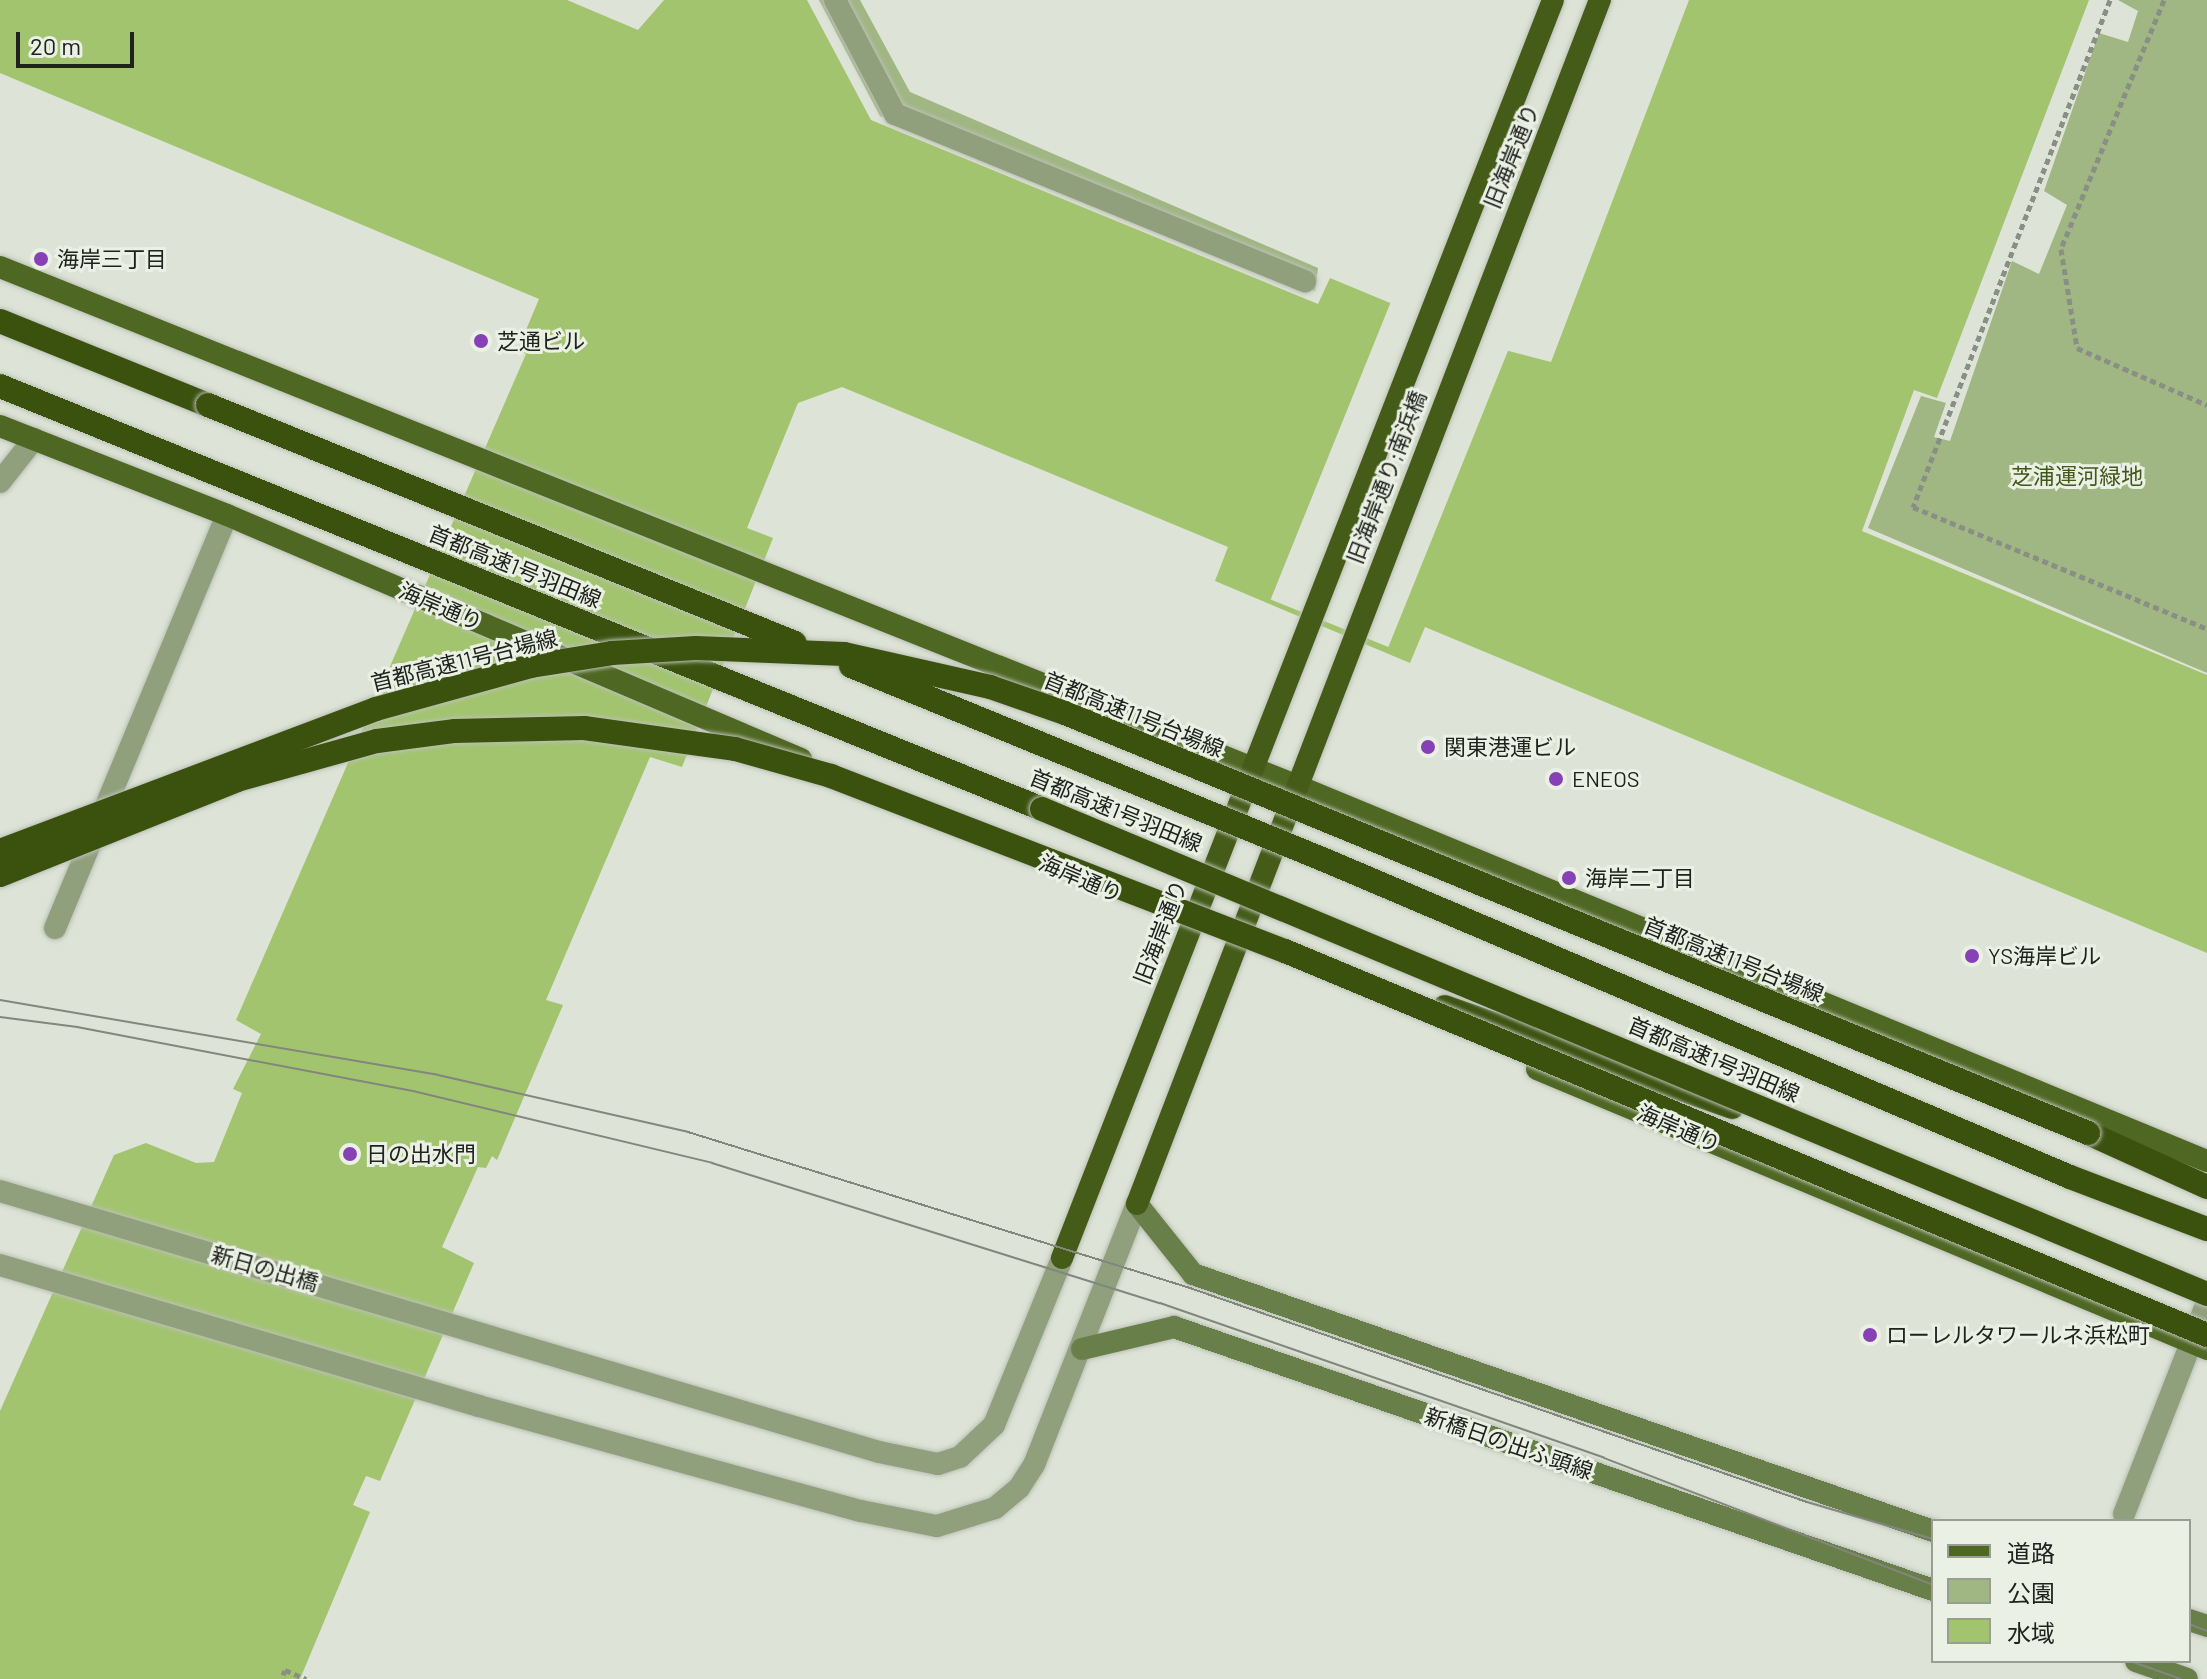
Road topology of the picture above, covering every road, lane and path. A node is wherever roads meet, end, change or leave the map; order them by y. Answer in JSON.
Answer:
{"nodes":[{"id":1,"x":835,"y":0,"type":"edge"},
{"id":2,"x":1553,"y":0,"type":"edge"},
{"id":3,"x":1600,"y":0,"type":"edge"},
{"id":4,"x":2110,"y":0,"type":"edge"},
{"id":5,"x":2164,"y":0,"type":"edge"},
{"id":6,"x":0,"y":267,"type":"edge"},
{"id":7,"x":1305,"y":281,"type":"dead end"},
{"id":8,"x":1428,"y":314,"type":"joint"},
{"id":9,"x":0,"y":321,"type":"edge"},
{"id":10,"x":1469,"y":331,"type":"joint"},
{"id":11,"x":0,"y":386,"type":"edge"},
{"id":12,"x":2207,"y":405,"type":"edge"},
{"id":13,"x":0,"y":426,"type":"edge"},
{"id":14,"x":34,"y":439,"type":"junction"},
{"id":15,"x":0,"y":482,"type":"edge"},
{"id":16,"x":227,"y":515,"type":"junction"},
{"id":17,"x":1306,"y":624,"type":"joint"},
{"id":18,"x":2207,"y":629,"type":"edge"},
{"id":19,"x":1250,"y":766,"type":"junction"},
{"id":20,"x":1295,"y":785,"type":"junction"},
{"id":21,"x":0,"y":851,"type":"edge"},
{"id":22,"x":0,"y":875,"type":"edge"},
{"id":23,"x":1191,"y":925,"type":"junction"},
{"id":24,"x":55,"y":928,"type":"dead end"},
{"id":25,"x":1235,"y":942,"type":"junction"},
{"id":26,"x":1285,"y":951,"type":"junction"},
{"id":27,"x":2207,"y":1161,"type":"edge"},
{"id":28,"x":1900,"y":1166,"type":"junction"},
{"id":29,"x":2207,"y":1187,"type":"edge"},
{"id":30,"x":11,"y":1194,"type":"edge"},
{"id":31,"x":1137,"y":1204,"type":"junction"},
{"id":32,"x":2207,"y":1229,"type":"edge"},
{"id":33,"x":1062,"y":1258,"type":"joint"},
{"id":34,"x":0,"y":1265,"type":"edge"},
{"id":35,"x":2207,"y":1294,"type":"edge"},
{"id":36,"x":2207,"y":1302,"type":"edge"},
{"id":37,"x":2202,"y":1342,"type":"edge"},
{"id":38,"x":1082,"y":1349,"type":"junction"},
{"id":39,"x":2124,"y":1514,"type":"dead end"},
{"id":40,"x":1931,"y":1530,"type":"edge"},
{"id":41,"x":1931,"y":1589,"type":"edge"},
{"id":42,"x":2142,"y":1663,"type":"edge"},
{"id":43,"x":283,"y":1675,"type":"dead end"},
{"id":44,"x":306,"y":1679,"type":"edge"},
{"id":45,"x":2187,"y":1679,"type":"edge"}],
"edges":[{"from":1,"to":7,"type":"street"},
{"from":2,"to":8,"type":"highway","name":"旧海岸通り"},
{"from":3,"to":10,"type":"highway","name":"旧海岸通り"},
{"from":4,"to":18,"type":"path"},
{"from":5,"to":12,"type":"path"},
{"from":6,"to":19,"type":"main road"},
{"from":8,"to":17,"type":"highway","name":"旧海岸通り;南浜橋"},
{"from":9,"to":32,"type":"highway","name":"首都高速1号羽田線","bridge":true},
{"from":10,"to":20,"type":"highway","name":"旧海岸通り;南浜橋"},
{"from":11,"to":28,"type":"highway","name":"首都高速1号羽田線","bridge":true},
{"from":13,"to":14,"type":"main road","name":"海岸通り"},
{"from":14,"to":15,"type":"street"},
{"from":14,"to":16,"type":"main road","name":"海岸通り"},
{"from":16,"to":23,"type":"main road","name":"海岸通り"},
{"from":16,"to":24,"type":"street"},
{"from":17,"to":19,"type":"highway","name":"旧海岸通り"},
{"from":19,"to":20,"type":"main road"},
{"from":19,"to":23,"type":"highway","name":"旧海岸通り"},
{"from":20,"to":25,"type":"highway"},
{"from":20,"to":27,"type":"main road"},
{"from":21,"to":29,"type":"highway","name":"首都高速11号台場線","bridge":true},
{"from":22,"to":26,"type":"highway","bridge":true},
{"from":23,"to":25,"type":"main road","name":"海岸通り"},
{"from":23,"to":33,"type":"highway","name":"旧海岸通り"},
{"from":25,"to":31,"type":"highway"},
{"from":25,"to":37,"type":"main road","name":"海岸通り"},
{"from":26,"to":28,"type":"highway","bridge":true},
{"from":26,"to":37,"type":"highway","bridge":true},
{"from":28,"to":35,"type":"highway","name":"首都高速1号羽田線","bridge":true},
{"from":30,"to":33,"type":"street","name":"新日の出橋"},
{"from":31,"to":38,"type":"street"},
{"from":31,"to":40,"type":"main road"},
{"from":34,"to":38,"type":"street"},
{"from":36,"to":37,"type":"street"},
{"from":37,"to":39,"type":"street"},
{"from":38,"to":41,"type":"main road","name":"新橋日の出ふ頭線"},
{"from":42,"to":45,"type":"main road"},
{"from":43,"to":44,"type":"path"}]}
